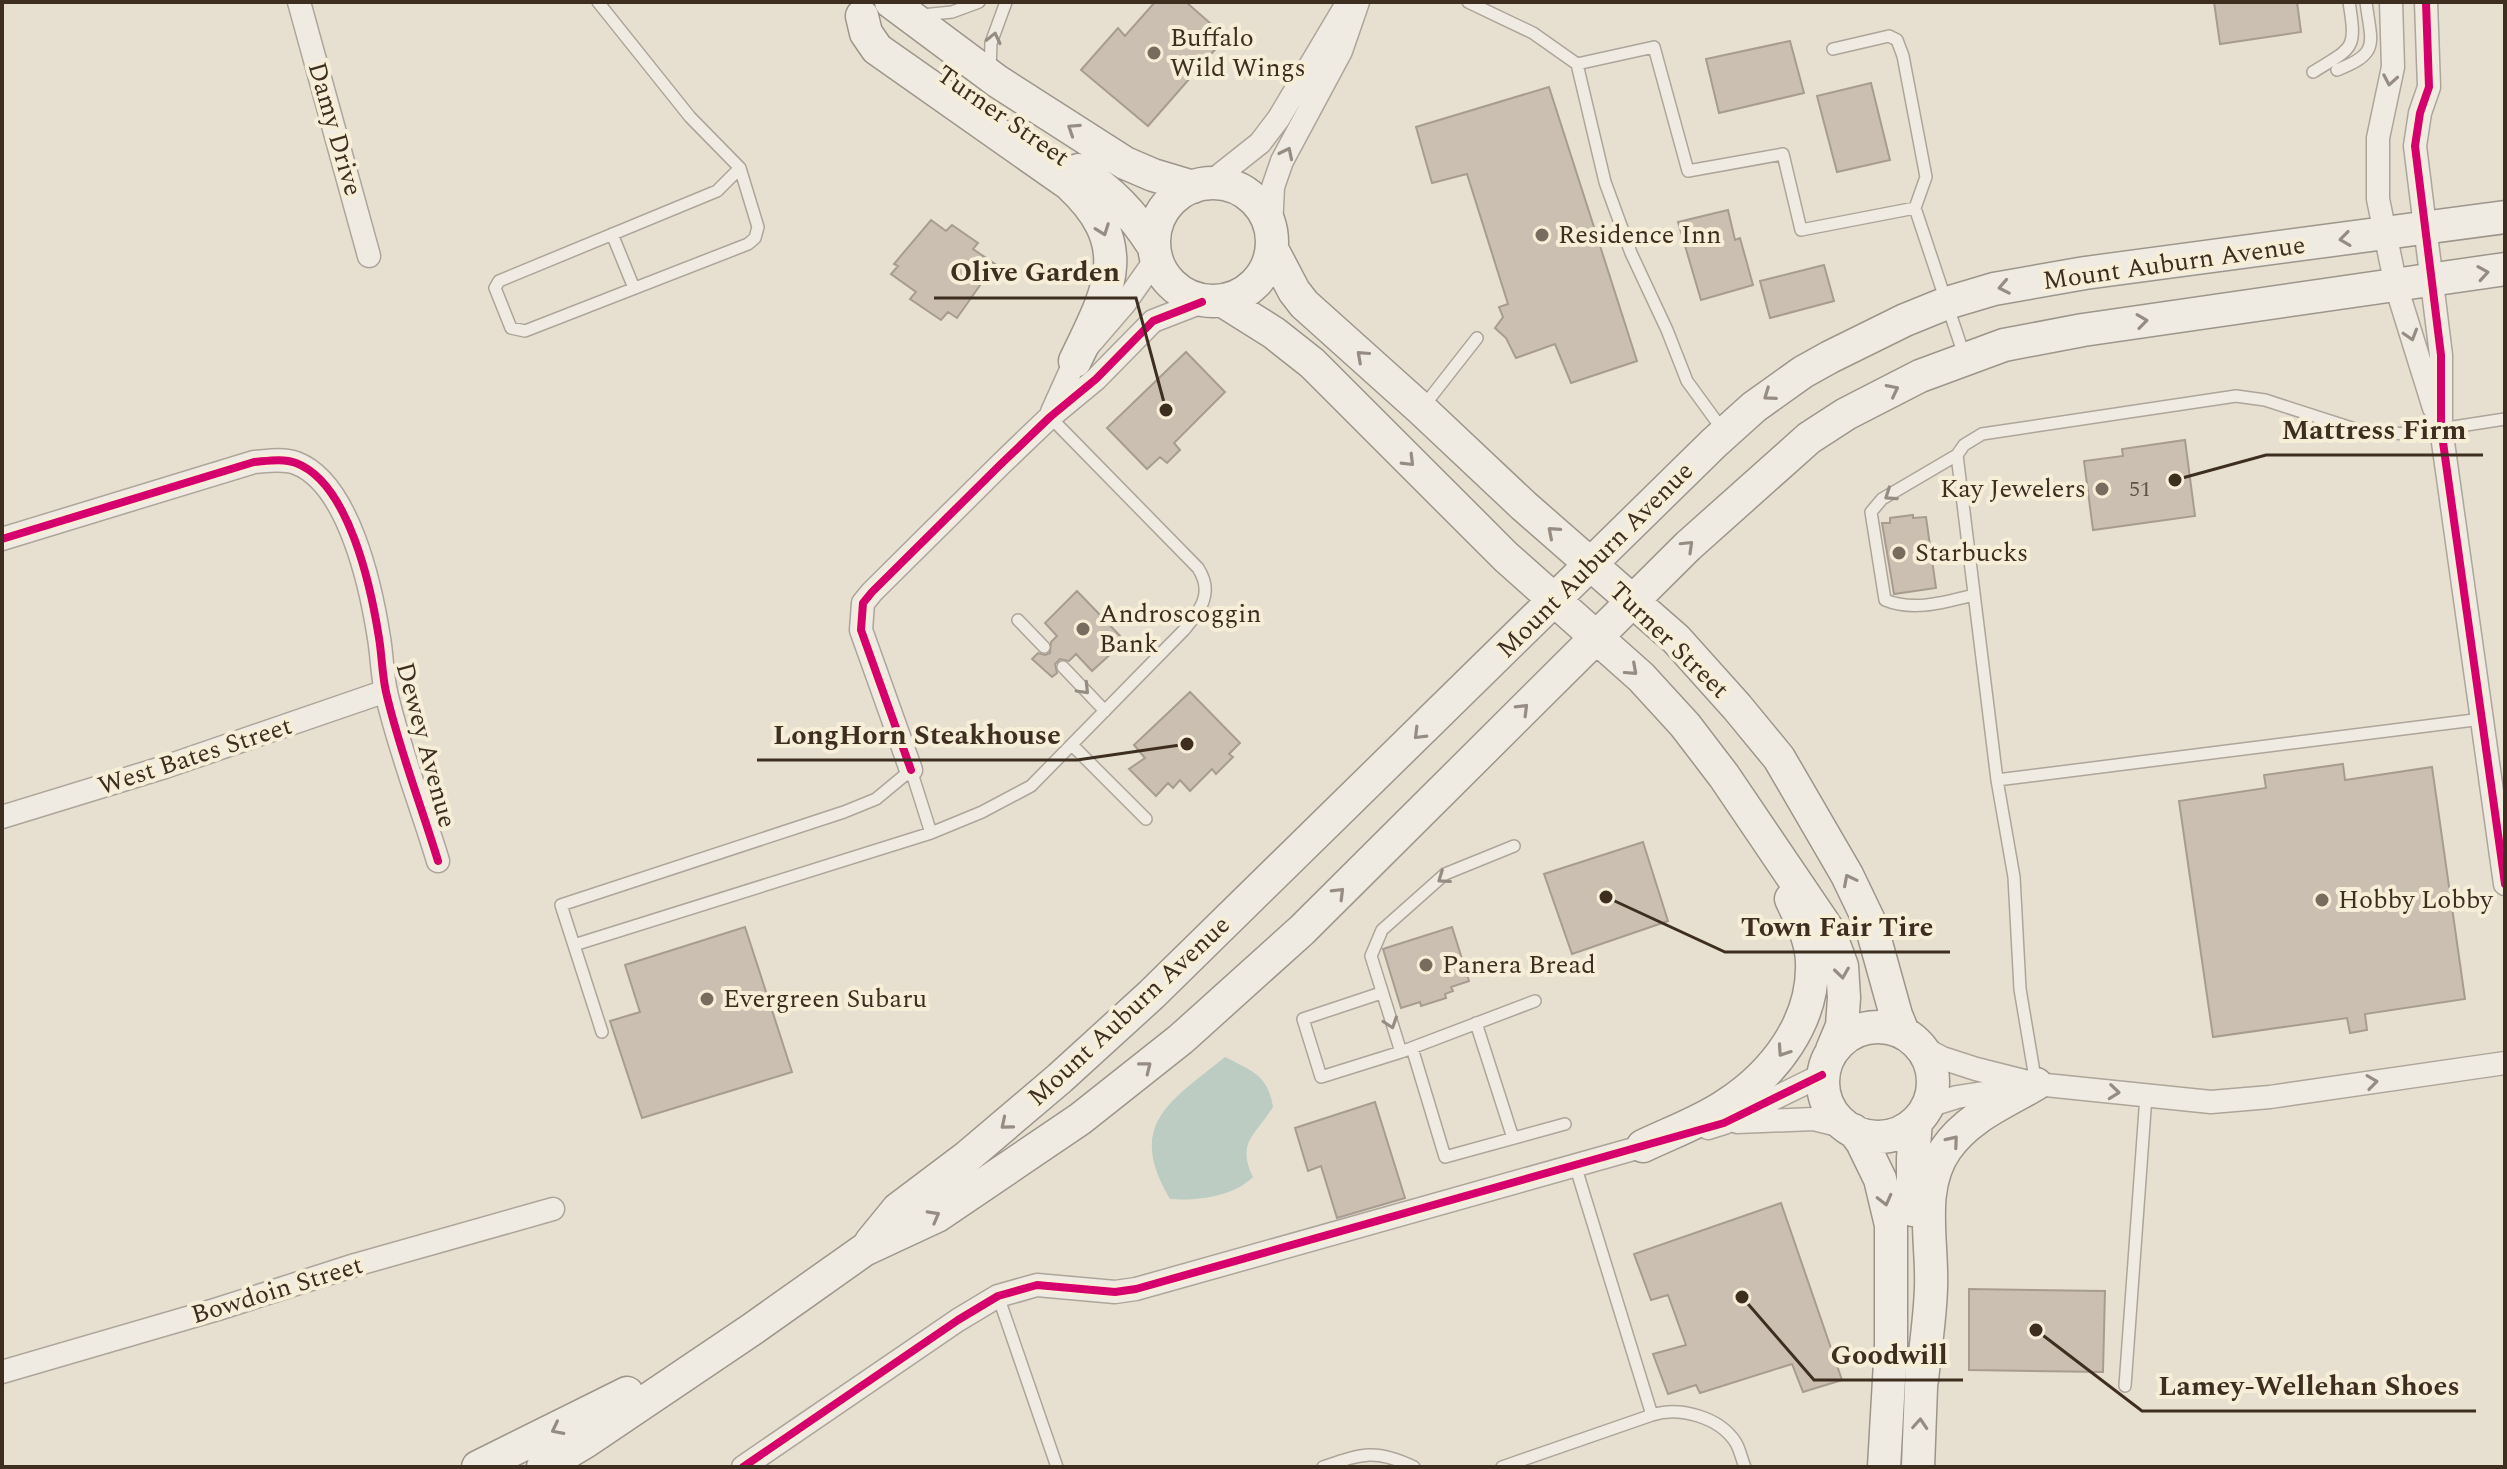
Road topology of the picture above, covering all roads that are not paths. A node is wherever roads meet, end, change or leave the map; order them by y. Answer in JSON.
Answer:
{"nodes":[{"id":1,"x":299,"y":2,"type":"edge"},
{"id":2,"x":598,"y":2,"type":"edge"},
{"id":3,"x":979,"y":2,"type":"edge"},
{"id":4,"x":1006,"y":2,"type":"edge"},
{"id":5,"x":1348,"y":2,"type":"edge"},
{"id":6,"x":1358,"y":2,"type":"edge"},
{"id":7,"x":1468,"y":2,"type":"edge"},
{"id":8,"x":2349,"y":2,"type":"edge"},
{"id":9,"x":2366,"y":2,"type":"edge"},
{"id":10,"x":2391,"y":2,"type":"edge"},
{"id":11,"x":2426,"y":2,"type":"edge"},
{"id":12,"x":900,"y":8,"type":"edge"},
{"id":13,"x":851,"y":9,"type":"edge"},
{"id":14,"x":1833,"y":49,"type":"dead end"},
{"id":15,"x":1577,"y":64,"type":"junction"},
{"id":16,"x":2337,"y":70,"type":"dead end"},
{"id":17,"x":2313,"y":72,"type":"dead end"},
{"id":18,"x":990,"y":76,"type":"junction"},
{"id":19,"x":740,"y":168,"type":"junction"},
{"id":20,"x":1202,"y":184,"type":"junction"},
{"id":21,"x":1915,"y":208,"type":"junction"},
{"id":22,"x":2505,"y":217,"type":"edge"},
{"id":23,"x":2425,"y":228,"type":"junction"},
{"id":24,"x":2387,"y":233,"type":"junction"},
{"id":25,"x":612,"y":234,"type":"junction"},
{"id":26,"x":1271,"y":239,"type":"junction"},
{"id":27,"x":1154,"y":252,"type":"junction"},
{"id":28,"x":369,"y":256,"type":"dead end"},
{"id":29,"x":2505,"y":269,"type":"edge"},
{"id":30,"x":2430,"y":281,"type":"junction"},
{"id":31,"x":2396,"y":286,"type":"junction"},
{"id":32,"x":634,"y":288,"type":"junction"},
{"id":33,"x":1213,"y":302,"type":"junction"},
{"id":34,"x":1947,"y":303,"type":"junction"},
{"id":35,"x":1477,"y":338,"type":"dead end"},
{"id":36,"x":1966,"y":359,"type":"junction"},
{"id":37,"x":1075,"y":361,"type":"junction"},
{"id":38,"x":1421,"y":409,"type":"junction"},
{"id":39,"x":1050,"y":417,"type":"junction"},
{"id":40,"x":2505,"y":419,"type":"edge"},
{"id":41,"x":2441,"y":428,"type":"junction"},
{"id":42,"x":1725,"y":433,"type":"junction"},
{"id":43,"x":1957,"y":455,"type":"junction"},
{"id":44,"x":2,"y":539,"type":"edge"},
{"id":45,"x":1590,"y":564,"type":"junction"},
{"id":46,"x":1974,"y":595,"type":"junction"},
{"id":47,"x":1553,"y":599,"type":"junction"},
{"id":48,"x":1633,"y":602,"type":"junction"},
{"id":49,"x":1018,"y":620,"type":"dead end"},
{"id":50,"x":1596,"y":638,"type":"junction"},
{"id":51,"x":1044,"y":647,"type":"dead end"},
{"id":52,"x":1063,"y":667,"type":"dead end"},
{"id":53,"x":386,"y":691,"type":"junction"},
{"id":54,"x":1105,"y":711,"type":"junction"},
{"id":55,"x":2482,"y":719,"type":"junction"},
{"id":56,"x":1072,"y":745,"type":"junction"},
{"id":57,"x":911,"y":770,"type":"junction"},
{"id":58,"x":1724,"y":776,"type":"junction"},
{"id":59,"x":1997,"y":780,"type":"junction"},
{"id":60,"x":2,"y":817,"type":"edge"},
{"id":61,"x":1146,"y":819,"type":"dead end"},
{"id":62,"x":931,"y":833,"type":"junction"},
{"id":63,"x":1514,"y":846,"type":"dead end"},
{"id":64,"x":438,"y":861,"type":"dead end"},
{"id":65,"x":2505,"y":884,"type":"edge"},
{"id":66,"x":574,"y":945,"type":"junction"},
{"id":67,"x":1381,"y":993,"type":"junction"},
{"id":68,"x":1535,"y":1001,"type":"dead end"},
{"id":69,"x":1476,"y":1023,"type":"junction"},
{"id":70,"x":602,"y":1032,"type":"dead end"},
{"id":71,"x":1912,"y":1039,"type":"junction"},
{"id":72,"x":1406,"y":1050,"type":"junction"},
{"id":73,"x":1827,"y":1063,"type":"junction"},
{"id":74,"x":2505,"y":1063,"type":"edge"},
{"id":75,"x":2036,"y":1084,"type":"junction"},
{"id":76,"x":2146,"y":1096,"type":"junction"},
{"id":77,"x":1922,"y":1114,"type":"junction"},
{"id":78,"x":1724,"y":1123,"type":"junction"},
{"id":79,"x":1565,"y":1124,"type":"dead end"},
{"id":80,"x":1849,"y":1129,"type":"junction"},
{"id":81,"x":1513,"y":1138,"type":"junction"},
{"id":82,"x":1643,"y":1146,"type":"junction"},
{"id":83,"x":1575,"y":1165,"type":"junction"},
{"id":84,"x":553,"y":1209,"type":"dead end"},
{"id":85,"x":864,"y":1250,"type":"junction"},
{"id":86,"x":998,"y":1296,"type":"junction"},
{"id":87,"x":751,"y":1330,"type":"junction"},
{"id":88,"x":2,"y":1372,"type":"edge"},
{"id":89,"x":1922,"y":1380,"type":"junction"},
{"id":90,"x":2125,"y":1386,"type":"dead end"},
{"id":91,"x":1652,"y":1415,"type":"junction"},
{"id":92,"x":478,"y":1467,"type":"edge"},
{"id":93,"x":543,"y":1467,"type":"edge"},
{"id":94,"x":578,"y":1467,"type":"edge"},
{"id":95,"x":743,"y":1467,"type":"edge"},
{"id":96,"x":1057,"y":1467,"type":"edge"},
{"id":97,"x":1323,"y":1467,"type":"edge"},
{"id":98,"x":1414,"y":1467,"type":"edge"},
{"id":99,"x":1502,"y":1467,"type":"edge"},
{"id":100,"x":1745,"y":1467,"type":"edge"},
{"id":101,"x":1884,"y":1467,"type":"edge"},
{"id":102,"x":1918,"y":1467,"type":"edge"}],
"edges":[{"from":1,"to":28,"type":"street","name":"Damy Drive"},
{"from":2,"to":19,"type":"lane"},
{"from":3,"to":12,"type":"lane"},
{"from":18,"to":4,"type":"lane","one_way":true},
{"from":5,"to":20,"type":"street"},
{"from":26,"to":6,"type":"street","one_way":true},
{"from":7,"to":15,"type":"lane"},
{"from":8,"to":17,"type":"lane"},
{"from":9,"to":16,"type":"lane"},
{"from":10,"to":24,"type":"street","one_way":true},
{"from":11,"to":23,"type":"street"},
{"from":12,"to":18,"type":"main road","name":"Turner Street"},
{"from":13,"to":27,"type":"main road","name":"Turner Street"},
{"from":13,"to":37,"type":"main road","one_way":true},
{"from":14,"to":21,"type":"lane"},
{"from":15,"to":21,"type":"lane"},
{"from":15,"to":42,"type":"lane"},
{"from":20,"to":18,"type":"main road","name":"Turner Street","one_way":true},
{"from":19,"to":25,"type":"lane"},
{"from":19,"to":32,"type":"lane"},
{"from":20,"to":26,"type":"main road"},
{"from":20,"to":27,"type":"main road"},
{"from":21,"to":34,"type":"lane"},
{"from":22,"to":23,"type":"main road","name":"Mount Auburn Avenue"},
{"from":23,"to":24,"type":"main road","name":"Mount Auburn Avenue"},
{"from":23,"to":30,"type":"street"},
{"from":24,"to":31,"type":"street"},
{"from":24,"to":34,"type":"main road","name":"Mount Auburn Avenue","one_way":true},
{"from":25,"to":32,"type":"lane"},
{"from":25,"to":32,"type":"lane"},
{"from":26,"to":33,"type":"main road"},
{"from":38,"to":26,"type":"main road","name":"Turner Street","one_way":true},
{"from":27,"to":33,"type":"main road"},
{"from":27,"to":37,"type":"street"},
{"from":30,"to":29,"type":"main road","name":"Mount Auburn Avenue","one_way":true},
{"from":30,"to":31,"type":"main road","name":"Mount Auburn Avenue"},
{"from":30,"to":41,"type":"street"},
{"from":36,"to":31,"type":"main road","name":"Mount Auburn Avenue","one_way":true},
{"from":31,"to":41,"type":"street","one_way":true},
{"from":33,"to":39,"type":"street"},
{"from":33,"to":47,"type":"main road","name":"Turner Street","one_way":true},
{"from":34,"to":36,"type":"lane"},
{"from":34,"to":42,"type":"main road","name":"Mount Auburn Avenue","one_way":true},
{"from":35,"to":38,"type":"lane"},
{"from":48,"to":36,"type":"main road","name":"Mount Auburn Avenue","one_way":true},
{"from":37,"to":39,"type":"street"},
{"from":45,"to":38,"type":"main road","name":"Turner Street","one_way":true},
{"from":39,"to":54,"type":"lane"},
{"from":39,"to":57,"type":"street"},
{"from":40,"to":41,"type":"lane"},
{"from":41,"to":43,"type":"lane"},
{"from":41,"to":55,"type":"street"},
{"from":42,"to":45,"type":"main road","name":"Mount Auburn Avenue"},
{"from":43,"to":46,"type":"lane"},
{"from":43,"to":46,"type":"lane","one_way":true},
{"from":44,"to":53,"type":"street","name":"Dewey Avenue"},
{"from":45,"to":47,"type":"main road","name":"Mount Auburn Avenue"},
{"from":45,"to":48,"type":"main road","name":"Turner Street"},
{"from":46,"to":59,"type":"lane"},
{"from":47,"to":50,"type":"main road","name":"Turner Street"},
{"from":47,"to":85,"type":"main road","name":"Mount Auburn Avenue","one_way":true},
{"from":48,"to":50,"type":"main road","name":"Mount Auburn Avenue"},
{"from":71,"to":48,"type":"main road","name":"Turner Street","one_way":true},
{"from":49,"to":51,"type":"lane"},
{"from":50,"to":58,"type":"main road","name":"Turner Street","one_way":true},
{"from":85,"to":50,"type":"main road","name":"Mount Auburn Avenue","one_way":true},
{"from":52,"to":54,"type":"lane","one_way":true},
{"from":53,"to":60,"type":"street","name":"West Bates Street"},
{"from":53,"to":64,"type":"street","name":"Dewey Avenue"},
{"from":54,"to":56,"type":"lane"},
{"from":55,"to":59,"type":"lane"},
{"from":55,"to":65,"type":"street"},
{"from":56,"to":61,"type":"lane"},
{"from":56,"to":62,"type":"lane"},
{"from":57,"to":62,"type":"lane"},
{"from":57,"to":66,"type":"lane"},
{"from":58,"to":73,"type":"main road","name":"Turner Street","one_way":true},
{"from":58,"to":82,"type":"main road","one_way":true},
{"from":59,"to":75,"type":"lane"},
{"from":62,"to":66,"type":"lane"},
{"from":63,"to":67,"type":"lane","one_way":true},
{"from":66,"to":70,"type":"lane"},
{"from":67,"to":72,"type":"lane","one_way":true},
{"from":67,"to":72,"type":"lane"},
{"from":68,"to":69,"type":"lane"},
{"from":69,"to":72,"type":"lane"},
{"from":69,"to":81,"type":"lane"},
{"from":71,"to":73,"type":"main road"},
{"from":71,"to":75,"type":"street"},
{"from":71,"to":77,"type":"main road","name":"Turner Street"},
{"from":72,"to":81,"type":"lane"},
{"from":73,"to":78,"type":"street"},
{"from":73,"to":80,"type":"main road"},
{"from":76,"to":74,"type":"street","one_way":true},
{"from":75,"to":76,"type":"street","one_way":true},
{"from":75,"to":77,"type":"street"},
{"from":89,"to":75,"type":"main road","one_way":true},
{"from":76,"to":90,"type":"lane"},
{"from":77,"to":80,"type":"main road"},
{"from":77,"to":89,"type":"main road","name":"Turner Street"},
{"from":78,"to":80,"type":"street"},
{"from":78,"to":82,"type":"street"},
{"from":79,"to":81,"type":"lane"},
{"from":80,"to":101,"type":"main road","one_way":true},
{"from":82,"to":83,"type":"street"},
{"from":83,"to":86,"type":"street"},
{"from":83,"to":91,"type":"lane"},
{"from":84,"to":88,"type":"street","name":"Bowdoin Street"},
{"from":85,"to":87,"type":"main road","name":"Mount Auburn Avenue"},
{"from":86,"to":95,"type":"street"},
{"from":86,"to":96,"type":"lane"},
{"from":87,"to":92,"type":"main road","one_way":true},
{"from":87,"to":93,"type":"main road","name":"Mount Auburn Avenue"},
{"from":87,"to":94,"type":"main road"},
{"from":102,"to":89,"type":"main road","name":"Turner Street","one_way":true},
{"from":91,"to":99,"type":"lane"},
{"from":91,"to":100,"type":"lane"},
{"from":97,"to":98,"type":"lane"}]}
